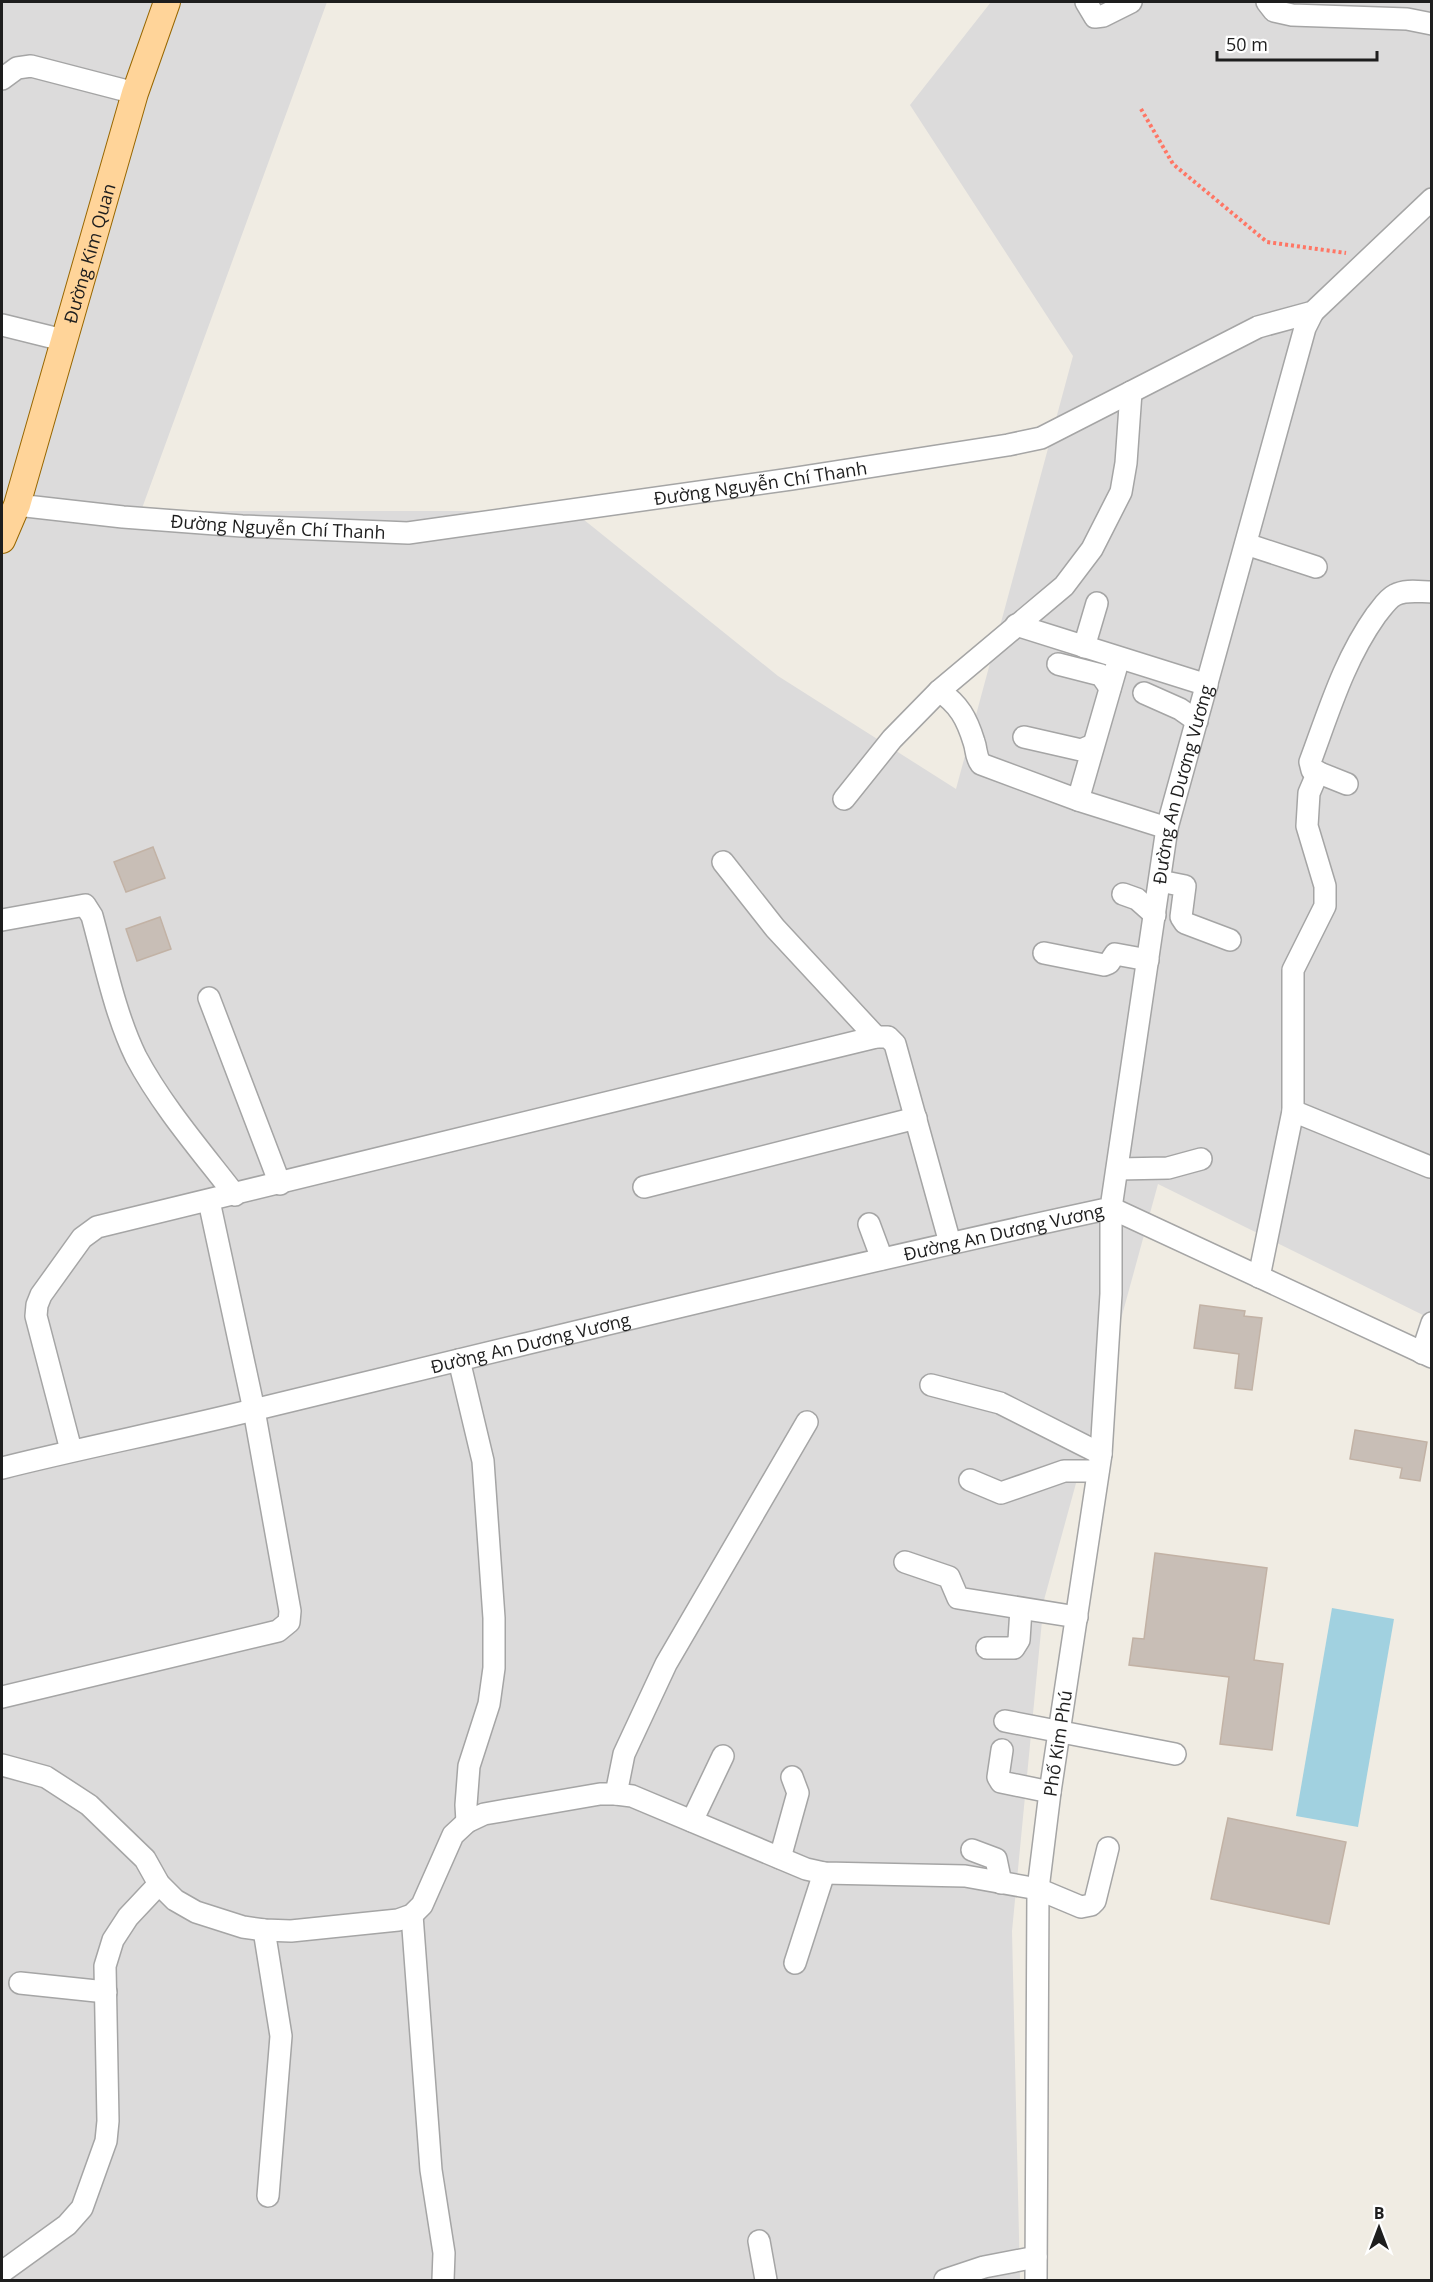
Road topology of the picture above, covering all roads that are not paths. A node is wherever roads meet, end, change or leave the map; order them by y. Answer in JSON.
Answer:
{"nodes":[{"id":1,"x":167,"y":2,"type":"edge"},
{"id":2,"x":1086,"y":2,"type":"edge"},
{"id":3,"x":1131,"y":2,"type":"edge"},
{"id":4,"x":1267,"y":2,"type":"edge"},
{"id":5,"x":1431,"y":24,"type":"edge"},
{"id":6,"x":2,"y":79,"type":"edge"},
{"id":7,"x":135,"y":93,"type":"junction"},
{"id":8,"x":1431,"y":199,"type":"edge"},
{"id":9,"x":1313,"y":312,"type":"junction"},
{"id":10,"x":2,"y":325,"type":"edge"},
{"id":11,"x":63,"y":340,"type":"junction"},
{"id":12,"x":1131,"y":392,"type":"junction"},
{"id":13,"x":17,"y":505,"type":"junction"},
{"id":14,"x":2,"y":540,"type":"edge"},
{"id":15,"x":1246,"y":544,"type":"junction"},
{"id":16,"x":1316,"y":567,"type":"dead end"},
{"id":17,"x":1431,"y":592,"type":"edge"},
{"id":18,"x":1097,"y":603,"type":"dead end"},
{"id":19,"x":1016,"y":625,"type":"junction"},
{"id":20,"x":1084,"y":647,"type":"junction"},
{"id":21,"x":1119,"y":658,"type":"junction"},
{"id":22,"x":1058,"y":664,"type":"dead end"},
{"id":23,"x":1207,"y":685,"type":"junction"},
{"id":24,"x":1110,"y":688,"type":"junction"},
{"id":25,"x":939,"y":691,"type":"junction"},
{"id":26,"x":1144,"y":693,"type":"dead end"},
{"id":27,"x":1197,"y":722,"type":"junction"},
{"id":28,"x":1024,"y":737,"type":"dead end"},
{"id":29,"x":1093,"y":745,"type":"junction"},
{"id":30,"x":1318,"y":772,"type":"junction"},
{"id":31,"x":1347,"y":784,"type":"dead end"},
{"id":32,"x":844,"y":799,"type":"dead end"},
{"id":33,"x":1078,"y":800,"type":"junction"},
{"id":34,"x":1167,"y":828,"type":"junction"},
{"id":35,"x":723,"y":862,"type":"dead end"},
{"id":36,"x":1160,"y":881,"type":"junction"},
{"id":37,"x":1123,"y":894,"type":"dead end"},
{"id":38,"x":1155,"y":915,"type":"junction"},
{"id":39,"x":2,"y":920,"type":"edge"},
{"id":40,"x":1230,"y":940,"type":"dead end"},
{"id":41,"x":1044,"y":953,"type":"dead end"},
{"id":42,"x":1148,"y":960,"type":"junction"},
{"id":43,"x":209,"y":998,"type":"dead end"},
{"id":44,"x":876,"y":1037,"type":"junction"},
{"id":45,"x":1293,"y":1111,"type":"junction"},
{"id":46,"x":916,"y":1118,"type":"junction"},
{"id":47,"x":1201,"y":1159,"type":"dead end"},
{"id":48,"x":1430,"y":1167,"type":"dead end"},
{"id":49,"x":1118,"y":1169,"type":"junction"},
{"id":50,"x":280,"y":1184,"type":"junction"},
{"id":51,"x":644,"y":1187,"type":"dead end"},
{"id":52,"x":235,"y":1195,"type":"junction"},
{"id":53,"x":209,"y":1201,"type":"junction"},
{"id":54,"x":1111,"y":1208,"type":"junction"},
{"id":55,"x":869,"y":1224,"type":"dead end"},
{"id":56,"x":950,"y":1243,"type":"junction"},
{"id":57,"x":882,"y":1259,"type":"junction"},
{"id":58,"x":1259,"y":1277,"type":"junction"},
{"id":59,"x":1431,"y":1323,"type":"edge"},
{"id":60,"x":1427,"y":1355,"type":"edge"},
{"id":61,"x":459,"y":1360,"type":"junction"},
{"id":62,"x":932,"y":1384,"type":"dead end"},
{"id":63,"x":254,"y":1410,"type":"junction"},
{"id":64,"x":807,"y":1422,"type":"dead end"},
{"id":65,"x":71,"y":1450,"type":"junction"},
{"id":66,"x":1099,"y":1462,"type":"junction"},
{"id":67,"x":2,"y":1468,"type":"edge"},
{"id":68,"x":970,"y":1480,"type":"dead end"},
{"id":69,"x":905,"y":1562,"type":"dead end"},
{"id":70,"x":1021,"y":1609,"type":"junction"},
{"id":71,"x":1077,"y":1617,"type":"junction"},
{"id":72,"x":987,"y":1648,"type":"dead end"},
{"id":73,"x":2,"y":1697,"type":"edge"},
{"id":74,"x":1005,"y":1721,"type":"dead end"},
{"id":75,"x":1060,"y":1732,"type":"junction"},
{"id":76,"x":1002,"y":1750,"type":"dead end"},
{"id":77,"x":1175,"y":1754,"type":"dead end"},
{"id":78,"x":723,"y":1756,"type":"dead end"},
{"id":79,"x":2,"y":1765,"type":"edge"},
{"id":80,"x":792,"y":1777,"type":"dead end"},
{"id":81,"x":1050,"y":1792,"type":"junction"},
{"id":82,"x":616,"y":1794,"type":"junction"},
{"id":83,"x":692,"y":1821,"type":"junction"},
{"id":84,"x":467,"y":1822,"type":"junction"},
{"id":85,"x":1108,"y":1848,"type":"dead end"},
{"id":86,"x":972,"y":1850,"type":"dead end"},
{"id":87,"x":780,"y":1858,"type":"junction"},
{"id":88,"x":824,"y":1873,"type":"junction"},
{"id":89,"x":1001,"y":1883,"type":"junction"},
{"id":90,"x":159,"y":1884,"type":"junction"},
{"id":91,"x":1038,"y":1889,"type":"junction"},
{"id":92,"x":412,"y":1915,"type":"junction"},
{"id":93,"x":264,"y":1930,"type":"junction"},
{"id":94,"x":795,"y":1963,"type":"dead end"},
{"id":95,"x":20,"y":1983,"type":"dead end"},
{"id":96,"x":106,"y":1992,"type":"junction"},
{"id":97,"x":268,"y":2196,"type":"dead end"},
{"id":98,"x":759,"y":2241,"type":"dead end"},
{"id":99,"x":1036,"y":2257,"type":"junction"},
{"id":100,"x":2,"y":2272,"type":"edge"},
{"id":101,"x":442,"y":2280,"type":"edge"},
{"id":102,"x":766,"y":2280,"type":"edge"},
{"id":103,"x":945,"y":2280,"type":"edge"},
{"id":104,"x":1036,"y":2280,"type":"edge"}],
"edges":[{"from":1,"to":7,"type":"main road","name":"Đường Kim Quan"},
{"from":2,"to":3,"type":"street"},
{"from":4,"to":5,"type":"street"},
{"from":6,"to":7,"type":"street"},
{"from":7,"to":11,"type":"main road","name":"Đường Kim Quan"},
{"from":8,"to":9,"type":"street","name":"Đường Nguyễn Chí Thanh"},
{"from":9,"to":12,"type":"street","name":"Đường Nguyễn Chí Thanh"},
{"from":9,"to":15,"type":"street","name":"Đường An Dương Vương"},
{"from":10,"to":11,"type":"street"},
{"from":11,"to":13,"type":"main road","name":"Đường Kim Quan"},
{"from":12,"to":13,"type":"street","name":"Đường Nguyễn Chí Thanh"},
{"from":12,"to":19,"type":"street"},
{"from":13,"to":14,"type":"main road","name":"Đường Kim Quan"},
{"from":15,"to":16,"type":"street"},
{"from":15,"to":23,"type":"street","name":"Đường An Dương Vương"},
{"from":17,"to":30,"type":"street"},
{"from":18,"to":20,"type":"street"},
{"from":19,"to":20,"type":"street"},
{"from":19,"to":25,"type":"street"},
{"from":20,"to":21,"type":"street"},
{"from":21,"to":23,"type":"street"},
{"from":21,"to":24,"type":"street"},
{"from":22,"to":24,"type":"street"},
{"from":23,"to":27,"type":"street","name":"Đường An Dương Vương"},
{"from":24,"to":29,"type":"street"},
{"from":25,"to":32,"type":"street"},
{"from":25,"to":33,"type":"street"},
{"from":26,"to":27,"type":"street"},
{"from":27,"to":34,"type":"street","name":"Đường An Dương Vương"},
{"from":28,"to":29,"type":"street"},
{"from":29,"to":33,"type":"street"},
{"from":30,"to":31,"type":"street"},
{"from":30,"to":45,"type":"street"},
{"from":33,"to":34,"type":"street"},
{"from":34,"to":36,"type":"street","name":"Đường An Dương Vương"},
{"from":35,"to":44,"type":"street"},
{"from":36,"to":38,"type":"street","name":"Đường An Dương Vương"},
{"from":36,"to":40,"type":"street"},
{"from":37,"to":38,"type":"street"},
{"from":38,"to":42,"type":"street","name":"Đường An Dương Vương"},
{"from":39,"to":52,"type":"street"},
{"from":41,"to":42,"type":"street"},
{"from":42,"to":49,"type":"street","name":"Đường An Dương Vương"},
{"from":43,"to":50,"type":"street"},
{"from":44,"to":46,"type":"street"},
{"from":44,"to":50,"type":"street"},
{"from":45,"to":48,"type":"street"},
{"from":45,"to":58,"type":"street"},
{"from":46,"to":51,"type":"street"},
{"from":46,"to":56,"type":"street"},
{"from":47,"to":49,"type":"street"},
{"from":49,"to":54,"type":"street","name":"Đường An Dương Vương"},
{"from":50,"to":52,"type":"street"},
{"from":52,"to":53,"type":"street"},
{"from":53,"to":63,"type":"street"},
{"from":53,"to":65,"type":"street"},
{"from":54,"to":56,"type":"street","name":"Đường An Dương Vương"},
{"from":54,"to":58,"type":"street"},
{"from":54,"to":66,"type":"street","name":"Phố Kim Phú"},
{"from":55,"to":57,"type":"street"},
{"from":56,"to":57,"type":"street","name":"Đường An Dương Vương"},
{"from":57,"to":61,"type":"street","name":"Đường An Dương Vương"},
{"from":58,"to":60,"type":"street"},
{"from":59,"to":60,"type":"street"},
{"from":61,"to":63,"type":"street","name":"Đường An Dương Vương"},
{"from":61,"to":84,"type":"street"},
{"from":62,"to":66,"type":"street"},
{"from":63,"to":65,"type":"street","name":"Đường An Dương Vương"},
{"from":63,"to":73,"type":"street"},
{"from":64,"to":82,"type":"street"},
{"from":65,"to":67,"type":"street","name":"Đường An Dương Vương"},
{"from":66,"to":68,"type":"street"},
{"from":66,"to":71,"type":"street","name":"Phố Kim Phú"},
{"from":69,"to":70,"type":"street"},
{"from":70,"to":71,"type":"street"},
{"from":70,"to":72,"type":"street"},
{"from":71,"to":75,"type":"street","name":"Phố Kim Phú"},
{"from":74,"to":75,"type":"street"},
{"from":75,"to":77,"type":"street"},
{"from":75,"to":81,"type":"street","name":"Phố Kim Phú"},
{"from":76,"to":81,"type":"street"},
{"from":78,"to":83,"type":"street"},
{"from":79,"to":90,"type":"street"},
{"from":80,"to":87,"type":"street"},
{"from":81,"to":91,"type":"street","name":"Phố Kim Phú"},
{"from":82,"to":83,"type":"street"},
{"from":82,"to":84,"type":"street"},
{"from":83,"to":87,"type":"street"},
{"from":84,"to":92,"type":"street"},
{"from":85,"to":91,"type":"street"},
{"from":86,"to":89,"type":"street"},
{"from":87,"to":88,"type":"street"},
{"from":88,"to":89,"type":"street"},
{"from":88,"to":94,"type":"street"},
{"from":89,"to":91,"type":"street"},
{"from":90,"to":93,"type":"street"},
{"from":90,"to":96,"type":"street"},
{"from":91,"to":99,"type":"street","name":"Phố Kim Phú"},
{"from":92,"to":93,"type":"street"},
{"from":92,"to":101,"type":"street"},
{"from":93,"to":97,"type":"street"},
{"from":95,"to":96,"type":"street"},
{"from":96,"to":100,"type":"street"},
{"from":98,"to":102,"type":"street"},
{"from":99,"to":103,"type":"street"},
{"from":99,"to":104,"type":"street","name":"Phố Kim Phú"}]}
